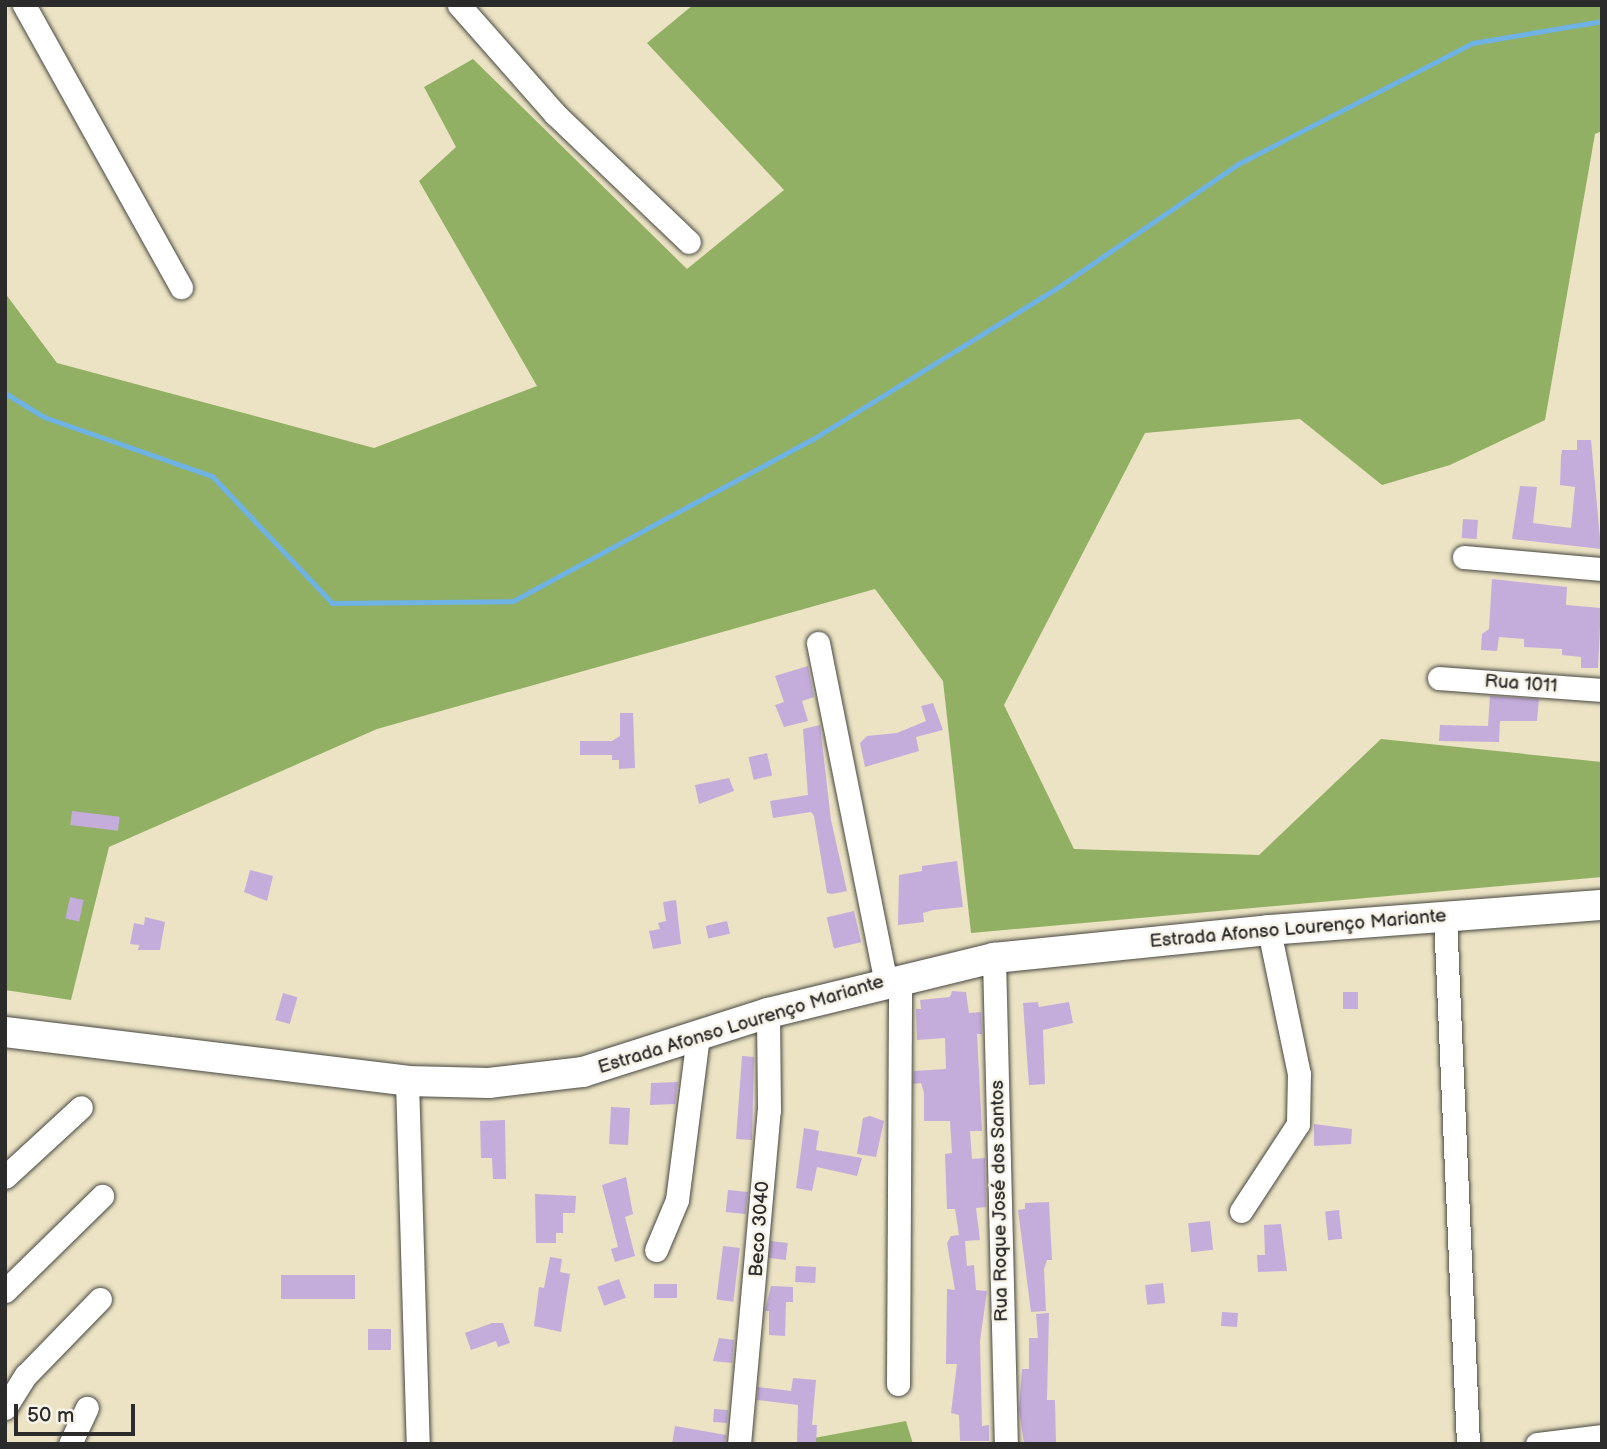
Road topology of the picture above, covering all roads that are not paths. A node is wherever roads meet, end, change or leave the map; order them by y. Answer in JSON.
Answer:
{"nodes":[{"id":1,"x":24,"y":5,"type":"edge"},
{"id":2,"x":460,"y":5,"type":"edge"},
{"id":3,"x":689,"y":242,"type":"dead end"},
{"id":4,"x":181,"y":287,"type":"dead end"},
{"id":5,"x":1464,"y":557,"type":"dead end"},
{"id":6,"x":1602,"y":569,"type":"edge"},
{"id":7,"x":818,"y":643,"type":"dead end"},
{"id":8,"x":1439,"y":678,"type":"dead end"},
{"id":9,"x":1602,"y":690,"type":"edge"},
{"id":10,"x":1602,"y":905,"type":"edge"},
{"id":11,"x":1445,"y":917,"type":"junction"},
{"id":12,"x":1269,"y":930,"type":"junction"},
{"id":13,"x":994,"y":958,"type":"junction"},
{"id":14,"x":893,"y":980,"type":"junction"},
{"id":15,"x":768,"y":1013,"type":"junction"},
{"id":16,"x":5,"y":1032,"type":"edge"},
{"id":17,"x":698,"y":1036,"type":"junction"},
{"id":18,"x":412,"y":1081,"type":"junction"},
{"id":19,"x":81,"y":1107,"type":"dead end"},
{"id":20,"x":5,"y":1178,"type":"edge"},
{"id":21,"x":102,"y":1196,"type":"dead end"},
{"id":22,"x":1241,"y":1211,"type":"dead end"},
{"id":23,"x":656,"y":1250,"type":"dead end"},
{"id":24,"x":5,"y":1291,"type":"edge"},
{"id":25,"x":100,"y":1299,"type":"dead end"},
{"id":26,"x":898,"y":1384,"type":"dead end"},
{"id":27,"x":5,"y":1408,"type":"edge"},
{"id":28,"x":87,"y":1408,"type":"dead end"},
{"id":29,"x":1602,"y":1436,"type":"edge"},
{"id":30,"x":70,"y":1444,"type":"edge"},
{"id":31,"x":418,"y":1444,"type":"edge"},
{"id":32,"x":434,"y":1444,"type":"edge"},
{"id":33,"x":739,"y":1444,"type":"edge"},
{"id":34,"x":1006,"y":1444,"type":"edge"},
{"id":35,"x":1468,"y":1444,"type":"edge"},
{"id":36,"x":1537,"y":1444,"type":"edge"}],
"edges":[{"from":1,"to":4,"type":"street"},
{"from":2,"to":3,"type":"street"},
{"from":5,"to":6,"type":"street"},
{"from":7,"to":14,"type":"street"},
{"from":8,"to":9,"type":"street","name":"Rua 1011"},
{"from":10,"to":11,"type":"main road","name":"Estrada Afonso Lourenço Mariante"},
{"from":11,"to":12,"type":"main road","name":"Estrada Afonso Lourenço Mariante"},
{"from":11,"to":35,"type":"street"},
{"from":12,"to":13,"type":"main road","name":"Estrada Afonso Lourenço Mariante"},
{"from":12,"to":22,"type":"street"},
{"from":13,"to":14,"type":"main road","name":"Estrada Afonso Lourenço Mariante"},
{"from":13,"to":34,"type":"street","name":"Rua Roque José dos Santos"},
{"from":14,"to":15,"type":"main road","name":"Estrada Afonso Lourenço Mariante"},
{"from":14,"to":26,"type":"street"},
{"from":15,"to":17,"type":"main road","name":"Estrada Afonso Lourenço Mariante"},
{"from":15,"to":33,"type":"street","name":"Beco 3040"},
{"from":16,"to":18,"type":"main road","name":"Estrada Afonso Lourenço Mariante"},
{"from":17,"to":18,"type":"main road","name":"Estrada Afonso Lourenço Mariante"},
{"from":17,"to":23,"type":"street"},
{"from":18,"to":31,"type":"street"},
{"from":18,"to":32,"type":"street"},
{"from":19,"to":20,"type":"street"},
{"from":21,"to":24,"type":"street"},
{"from":25,"to":27,"type":"street"},
{"from":28,"to":30,"type":"street"},
{"from":29,"to":36,"type":"street"}]}
